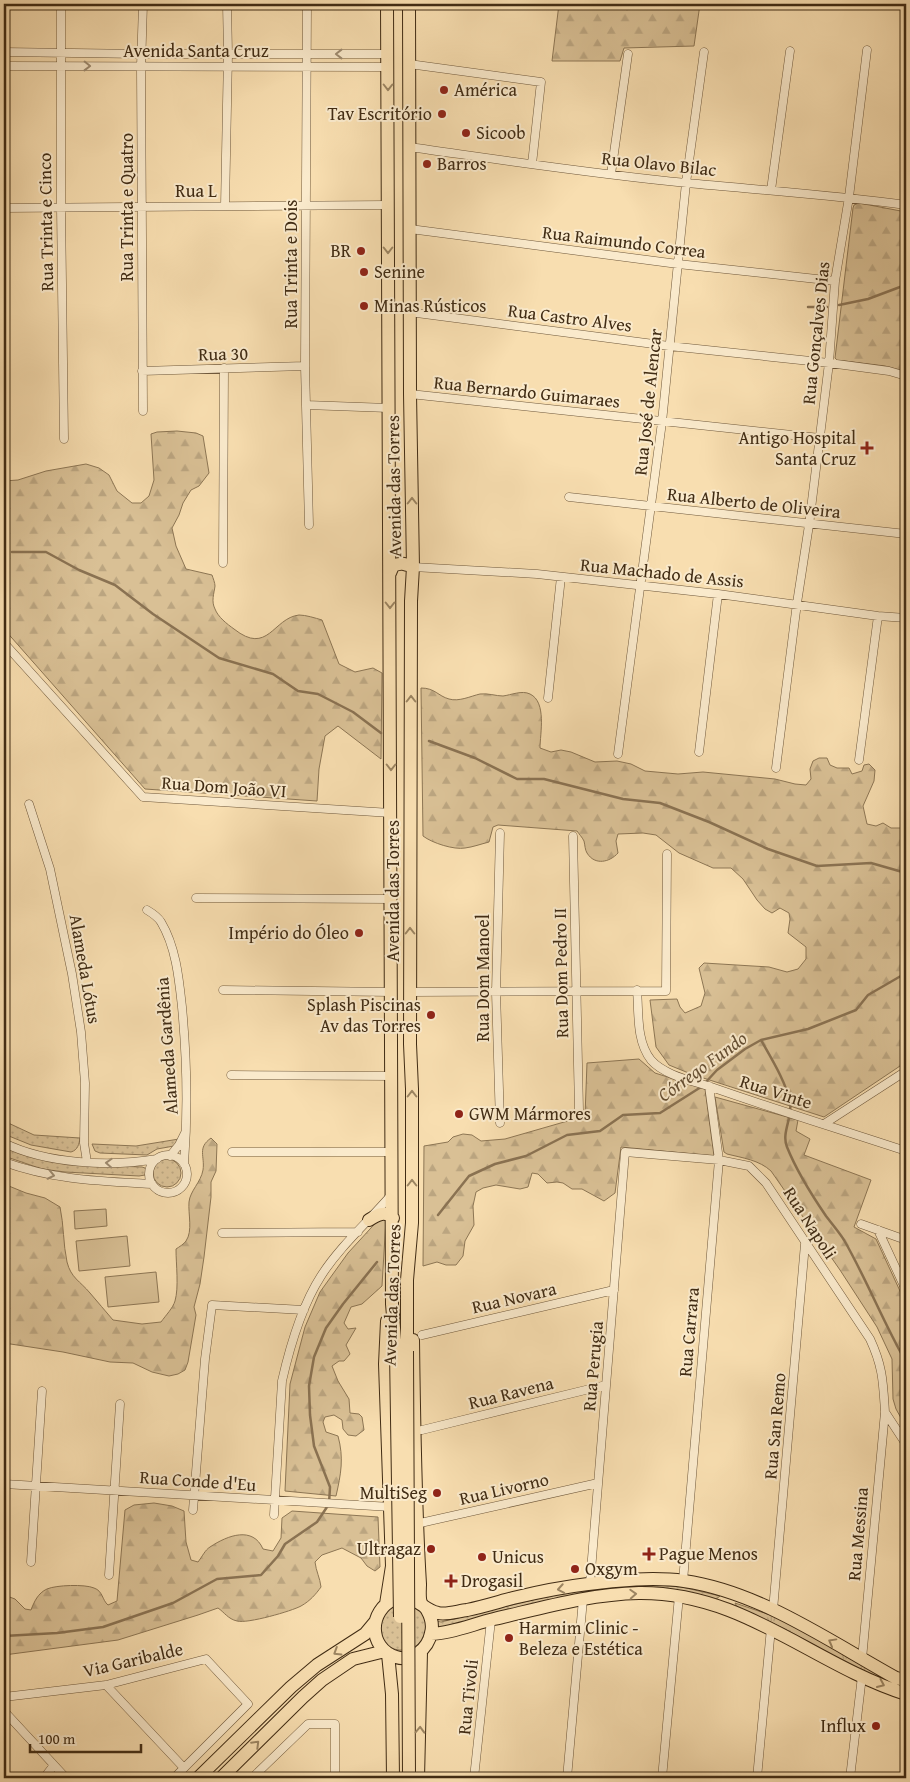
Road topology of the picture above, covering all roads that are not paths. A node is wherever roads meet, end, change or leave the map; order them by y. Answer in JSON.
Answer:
{"nodes":[{"id":1,"x":62,"y":4,"type":"edge"},
{"id":2,"x":143,"y":4,"type":"edge"},
{"id":3,"x":227,"y":4,"type":"edge"},
{"id":4,"x":306,"y":4,"type":"edge"},
{"id":5,"x":387,"y":4,"type":"edge"},
{"id":6,"x":409,"y":4,"type":"edge"},
{"id":7,"x":387,"y":21,"type":"junction"},
{"id":8,"x":409,"y":32,"type":"junction"},
{"id":9,"x":867,"y":50,"type":"dead end"},
{"id":10,"x":790,"y":51,"type":"dead end"},
{"id":11,"x":4,"y":52,"type":"edge"},
{"id":12,"x":60,"y":52,"type":"junction"},
{"id":13,"x":704,"y":52,"type":"dead end"},
{"id":14,"x":142,"y":54,"type":"junction"},
{"id":15,"x":228,"y":54,"type":"junction"},
{"id":16,"x":306,"y":54,"type":"junction"},
{"id":17,"x":388,"y":54,"type":"junction"},
{"id":18,"x":628,"y":54,"type":"dead end"},
{"id":19,"x":409,"y":64,"type":"junction"},
{"id":20,"x":4,"y":66,"type":"edge"},
{"id":21,"x":60,"y":66,"type":"junction"},
{"id":22,"x":228,"y":66,"type":"junction"},
{"id":23,"x":306,"y":66,"type":"junction"},
{"id":24,"x":141,"y":67,"type":"junction"},
{"id":25,"x":388,"y":67,"type":"junction"},
{"id":26,"x":409,"y":147,"type":"junction"},
{"id":27,"x":532,"y":164,"type":"junction"},
{"id":28,"x":611,"y":174,"type":"junction"},
{"id":29,"x":686,"y":182,"type":"junction"},
{"id":30,"x":771,"y":190,"type":"junction"},
{"id":31,"x":849,"y":197,"type":"junction"},
{"id":32,"x":388,"y":205,"type":"junction"},
{"id":33,"x":225,"y":206,"type":"junction"},
{"id":34,"x":306,"y":206,"type":"junction"},
{"id":35,"x":906,"y":206,"type":"edge"},
{"id":36,"x":61,"y":207,"type":"junction"},
{"id":37,"x":141,"y":207,"type":"junction"},
{"id":38,"x":4,"y":208,"type":"edge"},
{"id":39,"x":410,"y":229,"type":"junction"},
{"id":40,"x":678,"y":264,"type":"junction"},
{"id":41,"x":835,"y":281,"type":"junction"},
{"id":42,"x":409,"y":312,"type":"junction"},
{"id":43,"x":670,"y":346,"type":"junction"},
{"id":44,"x":829,"y":363,"type":"junction"},
{"id":45,"x":306,"y":366,"type":"junction"},
{"id":46,"x":224,"y":368,"type":"junction"},
{"id":47,"x":142,"y":371,"type":"junction"},
{"id":48,"x":906,"y":376,"type":"edge"},
{"id":49,"x":410,"y":394,"type":"junction"},
{"id":50,"x":306,"y":404,"type":"junction"},
{"id":51,"x":389,"y":408,"type":"junction"},
{"id":52,"x":143,"y":410,"type":"dead end"},
{"id":53,"x":662,"y":422,"type":"junction"},
{"id":54,"x":820,"y":438,"type":"junction"},
{"id":55,"x":64,"y":439,"type":"dead end"},
{"id":56,"x":569,"y":497,"type":"dead end"},
{"id":57,"x":390,"y":503,"type":"junction"},
{"id":58,"x":651,"y":507,"type":"junction"},
{"id":59,"x":309,"y":525,"type":"dead end"},
{"id":60,"x":809,"y":525,"type":"junction"},
{"id":61,"x":412,"y":527,"type":"junction"},
{"id":62,"x":906,"y":534,"type":"edge"},
{"id":63,"x":223,"y":563,"type":"dead end"},
{"id":64,"x":413,"y":567,"type":"junction"},
{"id":65,"x":390,"y":573,"type":"junction"},
{"id":66,"x":561,"y":577,"type":"junction"},
{"id":67,"x":640,"y":586,"type":"junction"},
{"id":68,"x":718,"y":594,"type":"junction"},
{"id":69,"x":797,"y":604,"type":"junction"},
{"id":70,"x":878,"y":616,"type":"junction"},
{"id":71,"x":906,"y":618,"type":"edge"},
{"id":72,"x":4,"y":643,"type":"edge"},
{"id":73,"x":548,"y":698,"type":"dead end"},
{"id":74,"x":699,"y":752,"type":"dead end"},
{"id":75,"x":618,"y":754,"type":"dead end"},
{"id":76,"x":859,"y":760,"type":"dead end"},
{"id":77,"x":776,"y":768,"type":"dead end"},
{"id":78,"x":29,"y":804,"type":"dead end"},
{"id":79,"x":391,"y":813,"type":"junction"},
{"id":80,"x":500,"y":833,"type":"dead end"},
{"id":81,"x":573,"y":836,"type":"dead end"},
{"id":82,"x":667,"y":854,"type":"dead end"},
{"id":83,"x":196,"y":898,"type":"dead end"},
{"id":84,"x":391,"y":899,"type":"junction"},
{"id":85,"x":147,"y":910,"type":"dead end"},
{"id":86,"x":223,"y":990,"type":"dead end"},
{"id":87,"x":637,"y":990,"type":"junction"},
{"id":88,"x":392,"y":992,"type":"junction"},
{"id":89,"x":410,"y":992,"type":"junction"},
{"id":90,"x":496,"y":992,"type":"junction"},
{"id":91,"x":577,"y":992,"type":"junction"},
{"id":92,"x":392,"y":1020,"type":"junction"},
{"id":93,"x":410,"y":1044,"type":"junction"},
{"id":94,"x":906,"y":1073,"type":"edge"},
{"id":95,"x":231,"y":1075,"type":"dead end"},
{"id":96,"x":392,"y":1076,"type":"junction"},
{"id":97,"x":708,"y":1086,"type":"junction"},
{"id":98,"x":579,"y":1110,"type":"dead end"},
{"id":99,"x":500,"y":1122,"type":"dead end"},
{"id":100,"x":824,"y":1124,"type":"junction"},
{"id":101,"x":187,"y":1129,"type":"junction"},
{"id":102,"x":4,"y":1143,"type":"edge"},
{"id":103,"x":84,"y":1143,"type":"junction"},
{"id":104,"x":906,"y":1151,"type":"edge"},
{"id":105,"x":232,"y":1152,"type":"dead end"},
{"id":106,"x":392,"y":1152,"type":"junction"},
{"id":107,"x":625,"y":1152,"type":"joint"},
{"id":108,"x":170,"y":1156,"type":"junction"},
{"id":109,"x":157,"y":1159,"type":"junction"},
{"id":110,"x":719,"y":1160,"type":"junction"},
{"id":111,"x":75,"y":1161,"type":"junction"},
{"id":112,"x":4,"y":1162,"type":"edge"},
{"id":113,"x":87,"y":1162,"type":"junction"},
{"id":114,"x":184,"y":1164,"type":"junction"},
{"id":115,"x":152,"y":1184,"type":"junction"},
{"id":116,"x":392,"y":1193,"type":"junction"},
{"id":117,"x":393,"y":1218,"type":"junction"},
{"id":118,"x":369,"y":1220,"type":"junction"},
{"id":119,"x":412,"y":1223,"type":"junction"},
{"id":120,"x":861,"y":1224,"type":"dead end"},
{"id":121,"x":878,"y":1230,"type":"junction"},
{"id":122,"x":358,"y":1232,"type":"junction"},
{"id":123,"x":222,"y":1233,"type":"dead end"},
{"id":124,"x":906,"y":1240,"type":"edge"},
{"id":125,"x":805,"y":1244,"type":"junction"},
{"id":126,"x":614,"y":1290,"type":"junction"},
{"id":127,"x":906,"y":1290,"type":"edge"},
{"id":128,"x":392,"y":1304,"type":"junction"},
{"id":129,"x":304,"y":1310,"type":"junction"},
{"id":130,"x":422,"y":1336,"type":"dead end"},
{"id":131,"x":401,"y":1351,"type":"junction"},
{"id":132,"x":606,"y":1385,"type":"junction"},
{"id":133,"x":42,"y":1391,"type":"dead end"},
{"id":134,"x":120,"y":1404,"type":"dead end"},
{"id":135,"x":885,"y":1412,"type":"junction"},
{"id":136,"x":422,"y":1430,"type":"dead end"},
{"id":137,"x":906,"y":1444,"type":"edge"},
{"id":138,"x":598,"y":1483,"type":"junction"},
{"id":139,"x":4,"y":1484,"type":"edge"},
{"id":140,"x":35,"y":1486,"type":"junction"},
{"id":141,"x":115,"y":1491,"type":"junction"},
{"id":142,"x":194,"y":1496,"type":"junction"},
{"id":143,"x":274,"y":1501,"type":"junction"},
{"id":144,"x":391,"y":1508,"type":"junction"},
{"id":145,"x":193,"y":1510,"type":"dead end"},
{"id":146,"x":274,"y":1515,"type":"dead end"},
{"id":147,"x":416,"y":1524,"type":"junction"},
{"id":148,"x":31,"y":1562,"type":"dead end"},
{"id":149,"x":109,"y":1575,"type":"dead end"},
{"id":150,"x":683,"y":1581,"type":"junction"},
{"id":151,"x":590,"y":1584,"type":"junction"},
{"id":152,"x":725,"y":1591,"type":"junction"},
{"id":153,"x":679,"y":1596,"type":"junction"},
{"id":154,"x":741,"y":1598,"type":"junction"},
{"id":155,"x":583,"y":1599,"type":"junction"},
{"id":156,"x":421,"y":1603,"type":"junction"},
{"id":157,"x":714,"y":1604,"type":"junction"},
{"id":158,"x":383,"y":1607,"type":"junction"},
{"id":159,"x":732,"y":1610,"type":"junction"},
{"id":160,"x":774,"y":1610,"type":"junction"},
{"id":161,"x":491,"y":1620,"type":"junction"},
{"id":162,"x":374,"y":1622,"type":"junction"},
{"id":163,"x":771,"y":1628,"type":"junction"},
{"id":164,"x":426,"y":1643,"type":"junction"},
{"id":165,"x":387,"y":1652,"type":"junction"},
{"id":166,"x":862,"y":1659,"type":"junction"},
{"id":167,"x":862,"y":1676,"type":"junction"},
{"id":168,"x":906,"y":1680,"type":"edge"},
{"id":169,"x":106,"y":1685,"type":"junction"},
{"id":170,"x":906,"y":1694,"type":"edge"},
{"id":171,"x":4,"y":1697,"type":"edge"},
{"id":172,"x":4,"y":1711,"type":"edge"},
{"id":173,"x":54,"y":1765,"type":"junction"},
{"id":174,"x":184,"y":1768,"type":"junction"},
{"id":175,"x":44,"y":1778,"type":"edge"},
{"id":176,"x":66,"y":1778,"type":"edge"},
{"id":177,"x":174,"y":1778,"type":"edge"},
{"id":178,"x":198,"y":1778,"type":"edge"},
{"id":179,"x":221,"y":1778,"type":"edge"},
{"id":180,"x":252,"y":1778,"type":"edge"},
{"id":181,"x":335,"y":1778,"type":"edge"},
{"id":182,"x":393,"y":1778,"type":"edge"},
{"id":183,"x":402,"y":1778,"type":"edge"},
{"id":184,"x":409,"y":1778,"type":"edge"},
{"id":185,"x":418,"y":1778,"type":"edge"},
{"id":186,"x":474,"y":1778,"type":"edge"},
{"id":187,"x":567,"y":1778,"type":"edge"},
{"id":188,"x":662,"y":1778,"type":"edge"},
{"id":189,"x":757,"y":1778,"type":"edge"},
{"id":190,"x":850,"y":1778,"type":"edge"}],
"edges":[{"from":1,"to":12,"type":"street","name":"Rua Trinta e Cinco"},
{"from":2,"to":14,"type":"street","name":"Rua Trinta e Quatro"},
{"from":3,"to":15,"type":"street"},
{"from":4,"to":16,"type":"street","name":"Rua Trinta e Dois"},
{"from":5,"to":7,"type":"main road","name":"Avenida das Torres"},
{"from":6,"to":8,"type":"main road","name":"Avenida das Torres"},
{"from":7,"to":8,"type":"main road"},
{"from":7,"to":17,"type":"main road","name":"Avenida das Torres"},
{"from":8,"to":19,"type":"main road","name":"Avenida das Torres"},
{"from":9,"to":31,"type":"street","name":"Rua Gonçalves Dias"},
{"from":10,"to":30,"type":"street"},
{"from":11,"to":12,"type":"street","name":"Avenida Santa Cruz"},
{"from":12,"to":14,"type":"street","name":"Avenida Santa Cruz"},
{"from":12,"to":21,"type":"street","name":"Rua Trinta e Cinco"},
{"from":13,"to":29,"type":"street","name":"Rua José de Alencar"},
{"from":14,"to":15,"type":"street","name":"Avenida Santa Cruz"},
{"from":14,"to":24,"type":"street","name":"Rua Trinta e Quatro"},
{"from":15,"to":16,"type":"street","name":"Avenida Santa Cruz"},
{"from":15,"to":22,"type":"street"},
{"from":17,"to":16,"type":"street","name":"Avenida Santa Cruz","one_way":true},
{"from":16,"to":23,"type":"street","name":"Rua Trinta e Dois"},
{"from":17,"to":25,"type":"main road","name":"Avenida das Torres"},
{"from":18,"to":28,"type":"street"},
{"from":19,"to":26,"type":"main road","name":"Avenida das Torres"},
{"from":19,"to":27,"type":"street"},
{"from":20,"to":21,"type":"street","name":"Avenida Santa Cruz"},
{"from":21,"to":24,"type":"street","name":"Avenida Santa Cruz","one_way":true},
{"from":21,"to":36,"type":"street","name":"Rua Trinta e Cinco"},
{"from":22,"to":23,"type":"street","name":"Avenida Santa Cruz"},
{"from":22,"to":24,"type":"street","name":"Avenida Santa Cruz"},
{"from":22,"to":33,"type":"street"},
{"from":23,"to":25,"type":"street","name":"Avenida Santa Cruz"},
{"from":23,"to":34,"type":"street","name":"Rua Trinta e Dois"},
{"from":24,"to":37,"type":"street","name":"Rua Trinta e Quatro"},
{"from":25,"to":32,"type":"main road","name":"Avenida das Torres","one_way":true},
{"from":26,"to":27,"type":"street","name":"Rua Olavo Bilac"},
{"from":26,"to":39,"type":"main road","name":"Avenida das Torres"},
{"from":27,"to":28,"type":"street","name":"Rua Olavo Bilac"},
{"from":28,"to":29,"type":"street","name":"Rua Olavo Bilac"},
{"from":29,"to":30,"type":"street","name":"Rua Olavo Bilac"},
{"from":29,"to":40,"type":"street","name":"Rua José de Alencar"},
{"from":30,"to":31,"type":"street","name":"Rua Olavo Bilac"},
{"from":31,"to":35,"type":"street","name":"Rua Olavo Bilac"},
{"from":31,"to":41,"type":"street","name":"Rua Gonçalves Dias"},
{"from":32,"to":34,"type":"street","name":"Rua L"},
{"from":32,"to":51,"type":"main road","name":"Avenida das Torres","one_way":true},
{"from":33,"to":34,"type":"street","name":"Rua L"},
{"from":33,"to":37,"type":"street","name":"Rua L"},
{"from":34,"to":45,"type":"street","name":"Rua Trinta e Dois"},
{"from":36,"to":37,"type":"street","name":"Rua L"},
{"from":36,"to":38,"type":"street","name":"Rua L"},
{"from":36,"to":55,"type":"street","name":"Rua Trinta e Cinco"},
{"from":37,"to":47,"type":"street","name":"Rua Trinta e Quatro"},
{"from":39,"to":40,"type":"street","name":"Rua Raimundo Correa"},
{"from":39,"to":42,"type":"main road","name":"Avenida das Torres"},
{"from":40,"to":41,"type":"street","name":"Rua Raimundo Correa"},
{"from":40,"to":43,"type":"street","name":"Rua José de Alencar"},
{"from":41,"to":44,"type":"street","name":"Rua Gonçalves Dias"},
{"from":42,"to":43,"type":"street","name":"Rua Castro Alves"},
{"from":42,"to":49,"type":"main road","name":"Avenida das Torres"},
{"from":43,"to":44,"type":"street","name":"Rua Castro Alves"},
{"from":43,"to":53,"type":"street","name":"Rua José de Alencar"},
{"from":44,"to":48,"type":"street","name":"Rua Castro Alves"},
{"from":44,"to":54,"type":"street","name":"Rua Gonçalves Dias"},
{"from":45,"to":46,"type":"street","name":"Rua 30"},
{"from":45,"to":50,"type":"street","name":"Rua Trinta e Dois"},
{"from":46,"to":47,"type":"street","name":"Rua 30"},
{"from":46,"to":63,"type":"street"},
{"from":47,"to":52,"type":"street","name":"Rua Trinta e Quatro"},
{"from":49,"to":53,"type":"street","name":"Rua Bernardo Guimaraes"},
{"from":61,"to":49,"type":"main road","name":"Avenida das Torres","one_way":true},
{"from":50,"to":51,"type":"street"},
{"from":50,"to":59,"type":"street","name":"Rua Trinta e Dois"},
{"from":51,"to":57,"type":"main road","name":"Avenida das Torres"},
{"from":53,"to":54,"type":"street","name":"Rua Bernardo Guimaraes"},
{"from":53,"to":58,"type":"street","name":"Rua José de Alencar"},
{"from":54,"to":60,"type":"street","name":"Rua Gonçalves Dias"},
{"from":56,"to":58,"type":"street","name":"Rua Alberto de Oliveira"},
{"from":57,"to":61,"type":"main road"},
{"from":57,"to":65,"type":"main road","name":"Avenida das Torres"},
{"from":58,"to":60,"type":"street","name":"Rua Alberto de Oliveira"},
{"from":58,"to":67,"type":"street","name":"Rua José de Alencar"},
{"from":60,"to":62,"type":"street","name":"Rua Alberto de Oliveira"},
{"from":60,"to":69,"type":"street","name":"Rua Gonçalves Dias"},
{"from":61,"to":64,"type":"main road","name":"Avenida das Torres"},
{"from":64,"to":65,"type":"main road"},
{"from":64,"to":66,"type":"street","name":"Rua Machado de Assis"},
{"from":89,"to":64,"type":"main road","name":"Avenida das Torres","one_way":true},
{"from":65,"to":79,"type":"main road","name":"Avenida das Torres","one_way":true},
{"from":66,"to":67,"type":"street","name":"Rua Machado de Assis"},
{"from":66,"to":73,"type":"street"},
{"from":67,"to":68,"type":"street","name":"Rua Machado de Assis"},
{"from":67,"to":75,"type":"street","name":"Rua José de Alencar"},
{"from":68,"to":69,"type":"street","name":"Rua Machado de Assis"},
{"from":68,"to":74,"type":"street"},
{"from":69,"to":70,"type":"street","name":"Rua Machado de Assis"},
{"from":69,"to":77,"type":"street","name":"Rua Gonçalves Dias"},
{"from":70,"to":71,"type":"street","name":"Rua Machado de Assis"},
{"from":70,"to":76,"type":"street"},
{"from":72,"to":79,"type":"street","name":"Rua Dom João VI"},
{"from":78,"to":103,"type":"street","name":"Alameda Lótus"},
{"from":79,"to":84,"type":"main road","name":"Avenida das Torres"},
{"from":80,"to":90,"type":"street","name":"Rua Dom Manoel"},
{"from":81,"to":91,"type":"street","name":"Rua Dom Pedro II"},
{"from":82,"to":87,"type":"street"},
{"from":83,"to":84,"type":"street"},
{"from":84,"to":88,"type":"main road","name":"Avenida das Torres"},
{"from":85,"to":101,"type":"street","name":"Alameda Gardênia"},
{"from":86,"to":88,"type":"street"},
{"from":87,"to":91,"type":"street"},
{"from":87,"to":97,"type":"street","name":"Rua Vinte"},
{"from":88,"to":92,"type":"main road","name":"Avenida das Torres"},
{"from":89,"to":90,"type":"street"},
{"from":89,"to":93,"type":"main road","name":"Avenida das Torres"},
{"from":90,"to":91,"type":"street"},
{"from":90,"to":99,"type":"street","name":"Rua Dom Manoel"},
{"from":91,"to":98,"type":"street","name":"Rua Dom Pedro II"},
{"from":92,"to":93,"type":"main road"},
{"from":92,"to":96,"type":"main road","name":"Avenida das Torres"},
{"from":119,"to":93,"type":"main road","name":"Avenida das Torres","one_way":true},
{"from":94,"to":100,"type":"street"},
{"from":95,"to":96,"type":"street"},
{"from":96,"to":106,"type":"main road","name":"Avenida das Torres"},
{"from":97,"to":100,"type":"street","name":"Rua Vinte"},
{"from":97,"to":110,"type":"street","name":"Rua Carrara"},
{"from":100,"to":104,"type":"street","name":"Rua Vinte"},
{"from":101,"to":108,"type":"street","name":"Alameda Gardênia"},
{"from":101,"to":114,"type":"street","name":"Alameda Gardênia"},
{"from":102,"to":111,"type":"street"},
{"from":103,"to":111,"type":"street","name":"Alameda Lótus"},
{"from":103,"to":113,"type":"street","name":"Alameda Lótus"},
{"from":105,"to":106,"type":"street"},
{"from":106,"to":116,"type":"main road","name":"Avenida das Torres"},
{"from":107,"to":110,"type":"street","name":"Rua Napoli"},
{"from":107,"to":126,"type":"street","name":"Rua Perugia"},
{"from":108,"to":109,"type":"street"},
{"from":108,"to":114,"type":"street"},
{"from":109,"to":113,"type":"street","one_way":true},
{"from":109,"to":115,"type":"street"},
{"from":110,"to":125,"type":"street","name":"Rua Napoli"},
{"from":110,"to":150,"type":"street","name":"Rua Carrara"},
{"from":111,"to":113,"type":"street"},
{"from":112,"to":115,"type":"street","one_way":true},
{"from":114,"to":115,"type":"street"},
{"from":116,"to":117,"type":"main road","name":"Avenida das Torres"},
{"from":116,"to":118,"type":"street"},
{"from":117,"to":118,"type":"main road"},
{"from":117,"to":128,"type":"main road","name":"Avenida das Torres"},
{"from":118,"to":122,"type":"street"},
{"from":119,"to":131,"type":"main road","name":"Avenida das Torres"},
{"from":119,"to":147,"type":"main road"},
{"from":120,"to":121,"type":"street"},
{"from":121,"to":124,"type":"street"},
{"from":121,"to":127,"type":"street"},
{"from":122,"to":123,"type":"street"},
{"from":122,"to":129,"type":"street"},
{"from":125,"to":135,"type":"street","name":"Rua Napoli"},
{"from":125,"to":160,"type":"street","name":"Rua San Remo"},
{"from":126,"to":130,"type":"street","name":"Rua Novara"},
{"from":126,"to":132,"type":"street","name":"Rua Perugia"},
{"from":128,"to":131,"type":"main road","name":"Avenida das Torres"},
{"from":128,"to":144,"type":"main road"},
{"from":129,"to":142,"type":"street"},
{"from":129,"to":143,"type":"street"},
{"from":131,"to":183,"type":"main road","name":"Avenida das Torres","bridge":true},
{"from":131,"to":184,"type":"main road","name":"Avenida das Torres","bridge":true},
{"from":132,"to":136,"type":"street","name":"Rua Ravena"},
{"from":132,"to":138,"type":"street","name":"Rua Perugia"},
{"from":133,"to":140,"type":"street"},
{"from":134,"to":141,"type":"street"},
{"from":135,"to":137,"type":"street"},
{"from":135,"to":166,"type":"street","name":"Rua Messina"},
{"from":138,"to":147,"type":"street","name":"Rua Livorno"},
{"from":138,"to":151,"type":"street","name":"Rua Perugia"},
{"from":139,"to":140,"type":"street","name":"Rua Conde d'Eu"},
{"from":140,"to":141,"type":"street","name":"Rua Conde d'Eu"},
{"from":140,"to":148,"type":"street"},
{"from":141,"to":142,"type":"street","name":"Rua Conde d'Eu"},
{"from":141,"to":149,"type":"street"},
{"from":142,"to":143,"type":"street","name":"Rua Conde d'Eu"},
{"from":142,"to":145,"type":"street"},
{"from":143,"to":144,"type":"street","name":"Rua Conde d'Eu"},
{"from":143,"to":146,"type":"street"},
{"from":144,"to":158,"type":"main road"},
{"from":147,"to":156,"type":"main road"},
{"from":150,"to":151,"type":"main road"},
{"from":150,"to":152,"type":"main road"},
{"from":151,"to":156,"type":"main road","one_way":true},
{"from":152,"to":154,"type":"main road"},
{"from":152,"to":157,"type":"main road"},
{"from":155,"to":153,"type":"main road","one_way":true},
{"from":153,"to":157,"type":"main road"},
{"from":153,"to":188,"type":"street"},
{"from":154,"to":159,"type":"main road"},
{"from":154,"to":160,"type":"main road"},
{"from":155,"to":161,"type":"main road"},
{"from":155,"to":187,"type":"street"},
{"from":156,"to":158,"type":"main road"},
{"from":156,"to":164,"type":"main road"},
{"from":157,"to":159,"type":"main road"},
{"from":158,"to":162,"type":"main road"},
{"from":159,"to":163,"type":"main road"},
{"from":166,"to":160,"type":"main road","one_way":true},
{"from":161,"to":164,"type":"main road"},
{"from":161,"to":186,"type":"street","name":"Rua Tivoli"},
{"from":162,"to":165,"type":"main road"},
{"from":162,"to":178,"type":"main road","one_way":true},
{"from":163,"to":167,"type":"main road"},
{"from":163,"to":189,"type":"street"},
{"from":164,"to":165,"type":"main road"},
{"from":185,"to":164,"type":"main road","one_way":true},
{"from":179,"to":165,"type":"main road","one_way":true},
{"from":165,"to":182,"type":"main road"},
{"from":166,"to":168,"type":"main road"},
{"from":167,"to":170,"type":"main road","one_way":true},
{"from":167,"to":190,"type":"street"},
{"from":169,"to":171,"type":"street","name":"Via Garibalde"},
{"from":169,"to":174,"type":"street"},
{"from":169,"to":174,"type":"street","name":"Via Garibalde"},
{"from":172,"to":173,"type":"street"},
{"from":173,"to":175,"type":"street"},
{"from":173,"to":176,"type":"street"},
{"from":174,"to":177,"type":"street"},
{"from":180,"to":181,"type":"street"}]}
